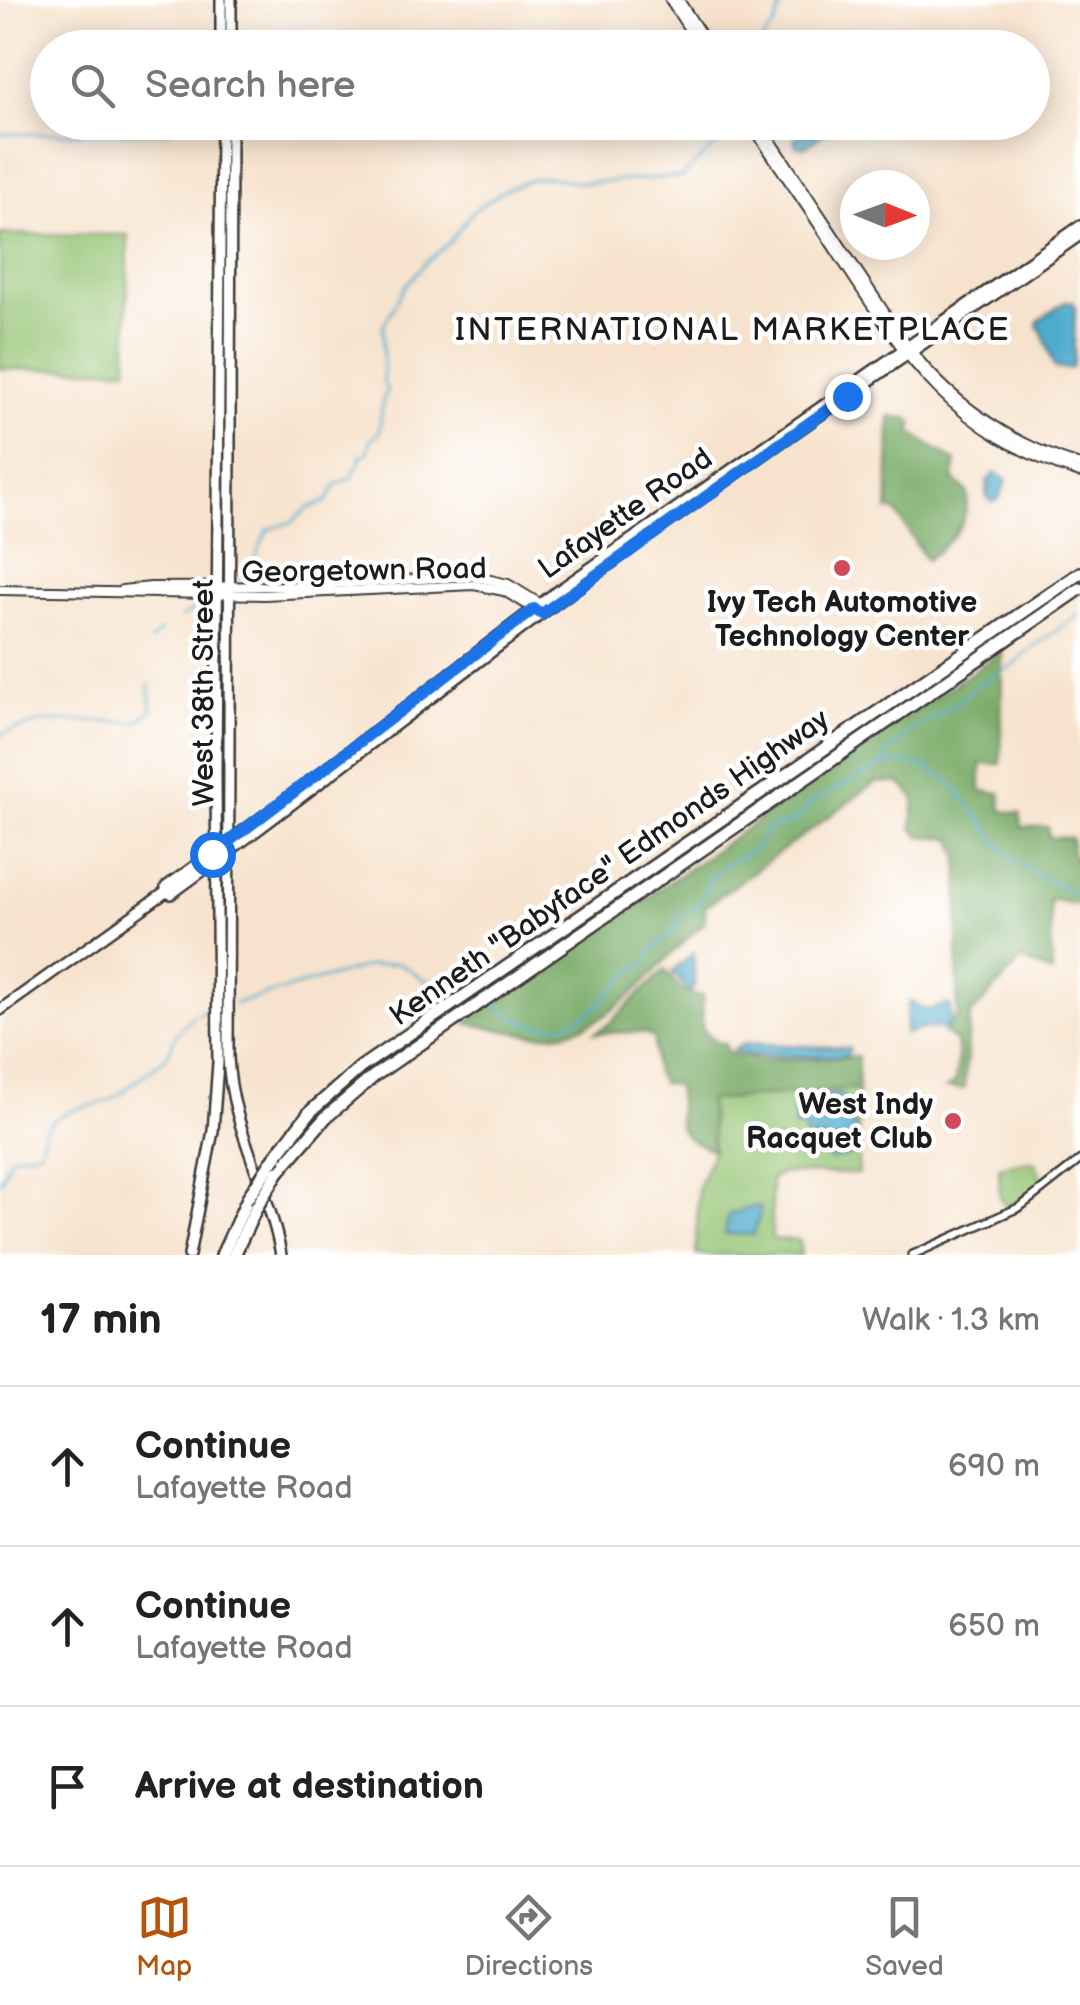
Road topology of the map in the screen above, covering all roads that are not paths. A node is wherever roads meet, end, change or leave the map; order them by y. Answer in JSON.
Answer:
{"nodes":[{"id":1,"x":670,"y":0,"type":"edge"},
{"id":2,"x":678,"y":0,"type":"edge"},
{"id":3,"x":227,"y":2,"type":"edge"},
{"id":4,"x":223,"y":30,"type":"edge"},
{"id":5,"x":229,"y":30,"type":"edge"},
{"id":6,"x":689,"y":30,"type":"edge"},
{"id":7,"x":698,"y":30,"type":"edge"},
{"id":8,"x":221,"y":140,"type":"edge"},
{"id":9,"x":231,"y":140,"type":"edge"},
{"id":10,"x":763,"y":140,"type":"edge"},
{"id":11,"x":770,"y":140,"type":"edge"},
{"id":12,"x":1080,"y":226,"type":"edge"},
{"id":13,"x":1080,"y":235,"type":"edge"},
{"id":14,"x":834,"y":242,"type":"junction"},
{"id":15,"x":906,"y":351,"type":"junction"},
{"id":16,"x":218,"y":364,"type":"junction"},
{"id":17,"x":228,"y":412,"type":"junction"},
{"id":18,"x":1080,"y":465,"type":"edge"},
{"id":19,"x":218,"y":466,"type":"junction"},
{"id":20,"x":1080,"y":473,"type":"edge"},
{"id":21,"x":228,"y":502,"type":"junction"},
{"id":22,"x":1080,"y":573,"type":"edge"},
{"id":23,"x":1080,"y":589,"type":"edge"},
{"id":24,"x":0,"y":590,"type":"edge"},
{"id":25,"x":222,"y":590,"type":"junction"},
{"id":26,"x":541,"y":609,"type":"junction"},
{"id":27,"x":222,"y":710,"type":"junction"},
{"id":28,"x":228,"y":821,"type":"junction"},
{"id":29,"x":246,"y":830,"type":"junction"},
{"id":30,"x":228,"y":848,"type":"junction"},
{"id":31,"x":216,"y":856,"type":"junction"},
{"id":32,"x":195,"y":877,"type":"junction"},
{"id":33,"x":216,"y":888,"type":"junction"},
{"id":34,"x":166,"y":892,"type":"junction"},
{"id":35,"x":498,"y":981,"type":"junction"},
{"id":36,"x":223,"y":988,"type":"junction"},
{"id":37,"x":0,"y":1010,"type":"edge"},
{"id":38,"x":457,"y":1010,"type":"junction"},
{"id":39,"x":223,"y":1022,"type":"junction"},
{"id":40,"x":218,"y":1053,"type":"junction"},
{"id":41,"x":234,"y":1104,"type":"junction"},
{"id":42,"x":1080,"y":1160,"type":"edge"},
{"id":43,"x":253,"y":1202,"type":"junction"},
{"id":44,"x":189,"y":1255,"type":"edge"},
{"id":45,"x":222,"y":1255,"type":"edge"},
{"id":46,"x":234,"y":1255,"type":"edge"},
{"id":47,"x":281,"y":1255,"type":"edge"},
{"id":48,"x":912,"y":1255,"type":"edge"}],
"edges":[{"from":1,"to":6,"type":"main road"},
{"from":2,"to":7,"type":"main road"},
{"from":3,"to":4,"type":"main road"},
{"from":3,"to":5,"type":"main road"},
{"from":8,"to":16,"type":"main road","name":"West 38th Street"},
{"from":9,"to":17,"type":"main road","name":"West 38th Street"},
{"from":10,"to":14,"type":"main road"},
{"from":11,"to":14,"type":"main road"},
{"from":12,"to":15,"type":"main road","name":"Lafayette Road"},
{"from":13,"to":15,"type":"main road","name":"Lafayette Road"},
{"from":14,"to":15,"type":"main road"},
{"from":15,"to":18,"type":"main road"},
{"from":15,"to":20,"type":"main road"},
{"from":15,"to":26,"type":"main road","name":"Lafayette Road"},
{"from":16,"to":17,"type":"main road"},
{"from":16,"to":19,"type":"main road","name":"West 38th Street"},
{"from":17,"to":21,"type":"main road","name":"West 38th Street"},
{"from":19,"to":21,"type":"main road"},
{"from":19,"to":25,"type":"main road","name":"West 38th Street"},
{"from":21,"to":25,"type":"main road","name":"West 38th Street"},
{"from":22,"to":35,"type":"highway","name":"Kenneth \"Babyface\" Edmonds Highway"},
{"from":23,"to":35,"type":"highway","name":"Kenneth \"Babyface\" Edmonds Highway"},
{"from":24,"to":25,"type":"main road","name":"Georgetown Road"},
{"from":25,"to":26,"type":"main road","name":"Georgetown Road"},
{"from":25,"to":27,"type":"main road","name":"West 38th Street"},
{"from":25,"to":27,"type":"main road","name":"West 38th Street"},
{"from":26,"to":29,"type":"main road","name":"Lafayette Road"},
{"from":26,"to":30,"type":"main road","name":"Lafayette Road"},
{"from":27,"to":28,"type":"main road","name":"West 38th Street"},
{"from":27,"to":31,"type":"main road","name":"West 38th Street"},
{"from":28,"to":29,"type":"main road"},
{"from":28,"to":30,"type":"main road","name":"West 38th Street"},
{"from":29,"to":30,"type":"main road","name":"Lafayette Road"},
{"from":30,"to":31,"type":"main road","name":"Lafayette Road"},
{"from":30,"to":36,"type":"main road","name":"West 38th Street"},
{"from":31,"to":32,"type":"main road","name":"Lafayette Road"},
{"from":31,"to":33,"type":"main road","name":"West 38th Street"},
{"from":31,"to":34,"type":"main road","name":"Lafayette Road"},
{"from":32,"to":33,"type":"main road"},
{"from":32,"to":34,"type":"main road","name":"Lafayette Road"},
{"from":33,"to":36,"type":"main road","name":"West 38th Street"},
{"from":34,"to":37,"type":"main road","name":"Lafayette Road"},
{"from":35,"to":38,"type":"highway","name":"Kenneth \"Babyface\" Edmonds Highway"},
{"from":36,"to":39,"type":"main road","name":"West 38th Street"},
{"from":38,"to":43,"type":"highway","name":"Kenneth \"Babyface\" Edmonds Highway","bridge":true},
{"from":38,"to":43,"type":"highway","name":"Kenneth \"Babyface\" Edmonds Highway","bridge":true},
{"from":39,"to":40,"type":"main road","name":"West 38th Street"},
{"from":39,"to":41,"type":"main road","name":"West 38th Street"},
{"from":40,"to":41,"type":"main road"},
{"from":40,"to":44,"type":"main road","name":"West 38th Street"},
{"from":41,"to":47,"type":"main road","name":"West 38th Street"},
{"from":42,"to":48,"type":"street"},
{"from":43,"to":45,"type":"highway","name":"Kenneth \"Babyface\" Edmonds Highway"},
{"from":43,"to":46,"type":"highway","name":"Kenneth \"Babyface\" Edmonds Highway"}]}
